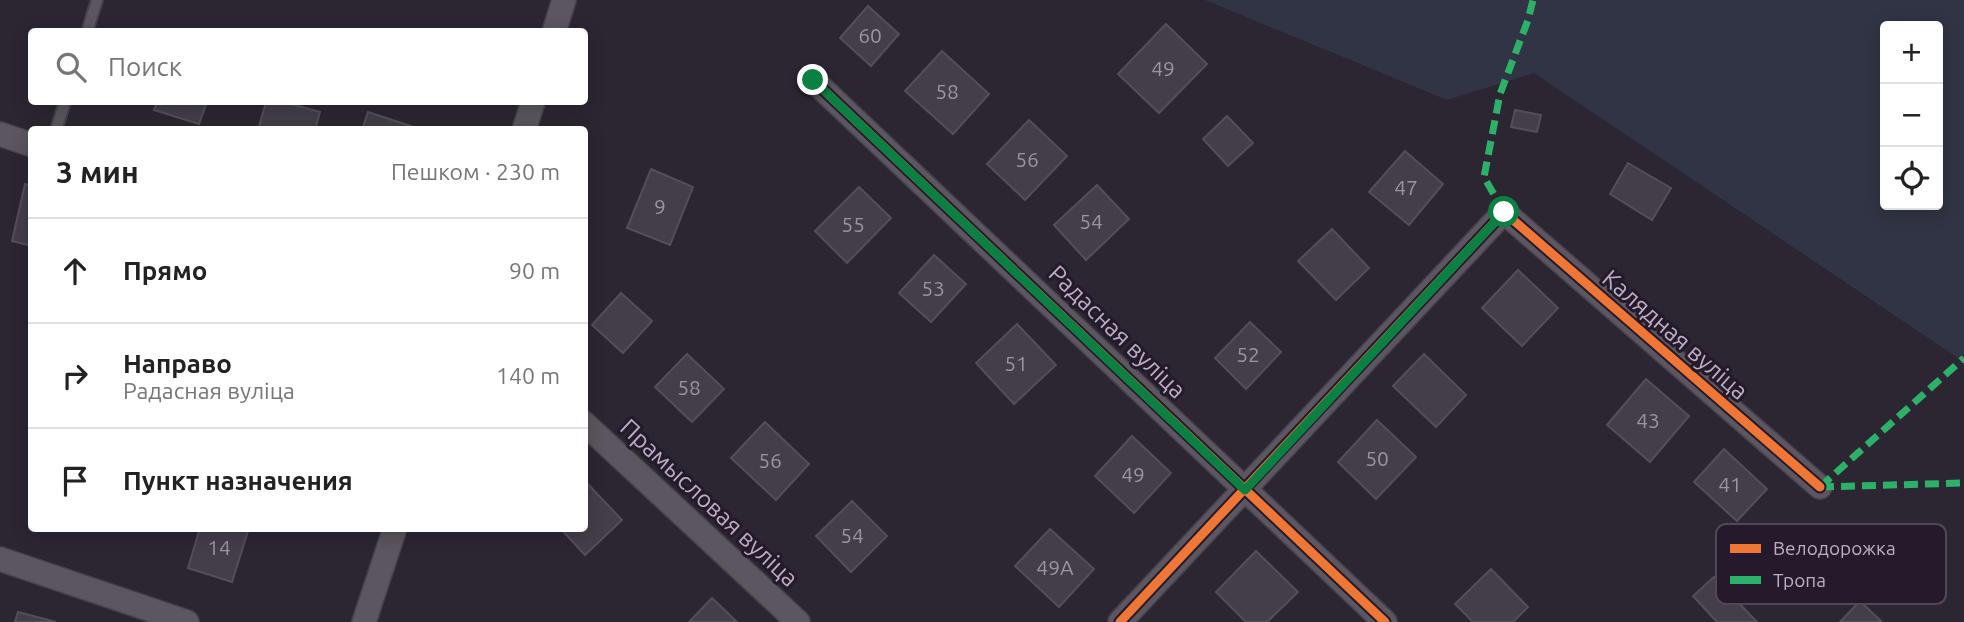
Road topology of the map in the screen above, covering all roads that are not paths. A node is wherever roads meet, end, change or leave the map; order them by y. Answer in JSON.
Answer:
{"nodes":[{"id":1,"x":97,"y":0,"type":"edge"},
{"id":2,"x":564,"y":0,"type":"edge"},
{"id":3,"x":88,"y":28,"type":"edge"},
{"id":4,"x":555,"y":28,"type":"edge"},
{"id":5,"x":813,"y":80,"type":"dead end"},
{"id":6,"x":64,"y":105,"type":"edge"},
{"id":7,"x":532,"y":105,"type":"edge"},
{"id":8,"x":57,"y":126,"type":"edge"},
{"id":9,"x":525,"y":126,"type":"edge"},
{"id":10,"x":0,"y":134,"type":"edge"},
{"id":11,"x":28,"y":144,"type":"edge"},
{"id":12,"x":588,"y":427,"type":"edge"},
{"id":13,"x":1820,"y":487,"type":"dead end"},
{"id":14,"x":1245,"y":490,"type":"junction"},
{"id":15,"x":394,"y":532,"type":"edge"},
{"id":16,"x":0,"y":559,"type":"edge"},
{"id":17,"x":187,"y":622,"type":"edge"},
{"id":18,"x":364,"y":622,"type":"edge"},
{"id":19,"x":799,"y":622,"type":"edge"},
{"id":20,"x":1120,"y":622,"type":"edge"},
{"id":21,"x":1385,"y":622,"type":"edge"}],
"edges":[{"from":1,"to":3,"type":"lane"},
{"from":2,"to":4,"type":"street"},
{"from":5,"to":14,"type":"street","name":"Радасная вуліца"},
{"from":6,"to":8,"type":"lane"},
{"from":7,"to":9,"type":"street"},
{"from":10,"to":11,"type":"street"},
{"from":12,"to":19,"type":"street","name":"Прамысловая вуліца"},
{"from":13,"to":14,"type":"street","name":"Калядная вуліца"},
{"from":14,"to":20,"type":"street"},
{"from":14,"to":21,"type":"street","name":"Радасная вуліца"},
{"from":15,"to":18,"type":"street"},
{"from":16,"to":17,"type":"street"}]}
